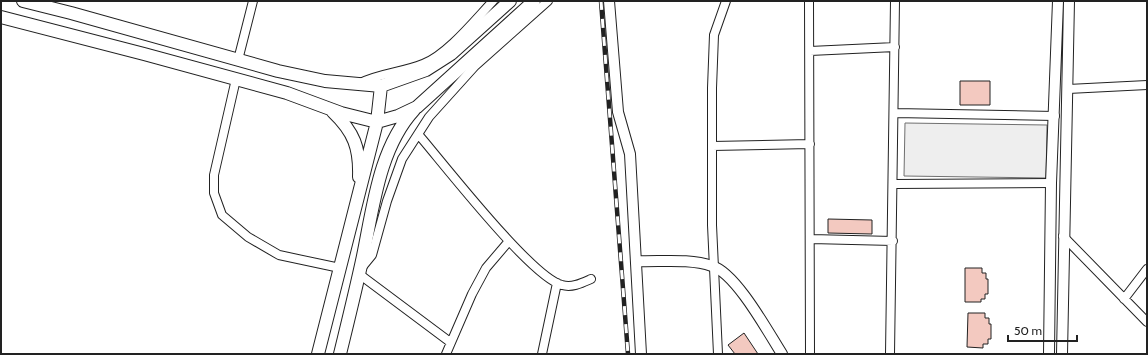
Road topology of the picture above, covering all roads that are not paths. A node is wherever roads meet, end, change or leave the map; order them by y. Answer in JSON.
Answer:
{"nodes":[{"id":1,"x":23,"y":1,"type":"edge"},
{"id":2,"x":253,"y":1,"type":"edge"},
{"id":3,"x":510,"y":1,"type":"edge"},
{"id":4,"x":534,"y":1,"type":"edge"},
{"id":5,"x":548,"y":1,"type":"edge"},
{"id":6,"x":609,"y":1,"type":"edge"},
{"id":7,"x":726,"y":1,"type":"edge"},
{"id":8,"x":809,"y":1,"type":"edge"},
{"id":9,"x":896,"y":1,"type":"edge"},
{"id":10,"x":1058,"y":1,"type":"edge"},
{"id":11,"x":1069,"y":1,"type":"edge"},
{"id":12,"x":489,"y":3,"type":"edge"},
{"id":13,"x":50,"y":4,"type":"edge"},
{"id":14,"x":1,"y":17,"type":"edge"},
{"id":15,"x":895,"y":47,"type":"junction"},
{"id":16,"x":810,"y":51,"type":"junction"},
{"id":17,"x":238,"y":60,"type":"junction"},
{"id":18,"x":236,"y":79,"type":"junction"},
{"id":19,"x":357,"y":85,"type":"junction"},
{"id":20,"x":1147,"y":85,"type":"edge"},
{"id":21,"x":381,"y":86,"type":"junction"},
{"id":22,"x":1068,"y":89,"type":"junction"},
{"id":23,"x":417,"y":108,"type":"junction"},
{"id":24,"x":331,"y":110,"type":"junction"},
{"id":25,"x":895,"y":113,"type":"junction"},
{"id":26,"x":1055,"y":116,"type":"junction"},
{"id":27,"x":377,"y":122,"type":"junction"},
{"id":28,"x":418,"y":134,"type":"junction"},
{"id":29,"x":810,"y":144,"type":"junction"},
{"id":30,"x":712,"y":146,"type":"junction"},
{"id":31,"x":1052,"y":183,"type":"junction"},
{"id":32,"x":894,"y":184,"type":"junction"},
{"id":33,"x":359,"y":194,"type":"junction"},
{"id":34,"x":1063,"y":236,"type":"junction"},
{"id":35,"x":810,"y":239,"type":"junction"},
{"id":36,"x":510,"y":241,"type":"junction"},
{"id":37,"x":893,"y":241,"type":"junction"},
{"id":38,"x":636,"y":261,"type":"junction"},
{"id":39,"x":714,"y":266,"type":"junction"},
{"id":40,"x":340,"y":268,"type":"junction"},
{"id":41,"x":1147,"y":269,"type":"edge"},
{"id":42,"x":359,"y":272,"type":"junction"},
{"id":43,"x":591,"y":279,"type":"dead end"},
{"id":44,"x":556,"y":283,"type":"junction"},
{"id":45,"x":1124,"y":299,"type":"junction"},
{"id":46,"x":1147,"y":322,"type":"edge"},
{"id":47,"x":450,"y":342,"type":"junction"},
{"id":48,"x":318,"y":354,"type":"edge"},
{"id":49,"x":340,"y":354,"type":"edge"},
{"id":50,"x":446,"y":354,"type":"edge"},
{"id":51,"x":542,"y":354,"type":"edge"},
{"id":52,"x":641,"y":354,"type":"edge"},
{"id":53,"x":718,"y":354,"type":"edge"},
{"id":54,"x":782,"y":354,"type":"edge"},
{"id":55,"x":810,"y":354,"type":"edge"},
{"id":56,"x":890,"y":354,"type":"edge"},
{"id":57,"x":1049,"y":354,"type":"edge"},
{"id":58,"x":1062,"y":354,"type":"edge"}],
"edges":[{"from":1,"to":13,"type":"main road"},
{"from":2,"to":17,"type":"street"},
{"from":3,"to":21,"type":"main road"},
{"from":4,"to":23,"type":"main road"},
{"from":5,"to":28,"type":"street"},
{"from":6,"to":38,"type":"street"},
{"from":7,"to":30,"type":"street"},
{"from":8,"to":16,"type":"street"},
{"from":9,"to":15,"type":"street"},
{"from":10,"to":26,"type":"street"},
{"from":11,"to":22,"type":"street"},
{"from":12,"to":19,"type":"street"},
{"from":13,"to":17,"type":"main road"},
{"from":14,"to":18,"type":"main road"},
{"from":15,"to":16,"type":"street"},
{"from":15,"to":25,"type":"street"},
{"from":16,"to":29,"type":"street"},
{"from":17,"to":19,"type":"main road"},
{"from":18,"to":24,"type":"main road"},
{"from":18,"to":40,"type":"street"},
{"from":19,"to":21,"type":"main road"},
{"from":20,"to":22,"type":"street"},
{"from":21,"to":27,"type":"main road"},
{"from":22,"to":34,"type":"street"},
{"from":23,"to":27,"type":"main road"},
{"from":23,"to":42,"type":"main road"},
{"from":24,"to":27,"type":"main road"},
{"from":24,"to":33,"type":"main road"},
{"from":25,"to":26,"type":"street"},
{"from":25,"to":32,"type":"street"},
{"from":26,"to":31,"type":"street"},
{"from":27,"to":33,"type":"main road"},
{"from":28,"to":36,"type":"street"},
{"from":28,"to":42,"type":"street"},
{"from":29,"to":30,"type":"street"},
{"from":29,"to":35,"type":"street"},
{"from":30,"to":39,"type":"street"},
{"from":31,"to":32,"type":"street"},
{"from":31,"to":57,"type":"street"},
{"from":32,"to":37,"type":"street"},
{"from":33,"to":40,"type":"main road"},
{"from":34,"to":45,"type":"street"},
{"from":34,"to":58,"type":"street"},
{"from":35,"to":37,"type":"street"},
{"from":35,"to":55,"type":"street"},
{"from":36,"to":44,"type":"street"},
{"from":36,"to":47,"type":"street"},
{"from":37,"to":56,"type":"street"},
{"from":38,"to":39,"type":"street"},
{"from":38,"to":52,"type":"street"},
{"from":39,"to":53,"type":"street"},
{"from":39,"to":54,"type":"street"},
{"from":40,"to":42,"type":"main road"},
{"from":40,"to":48,"type":"main road"},
{"from":41,"to":45,"type":"street"},
{"from":42,"to":47,"type":"street"},
{"from":42,"to":49,"type":"main road"},
{"from":43,"to":44,"type":"street"},
{"from":44,"to":51,"type":"street"},
{"from":45,"to":46,"type":"street"},
{"from":47,"to":50,"type":"street"}]}
